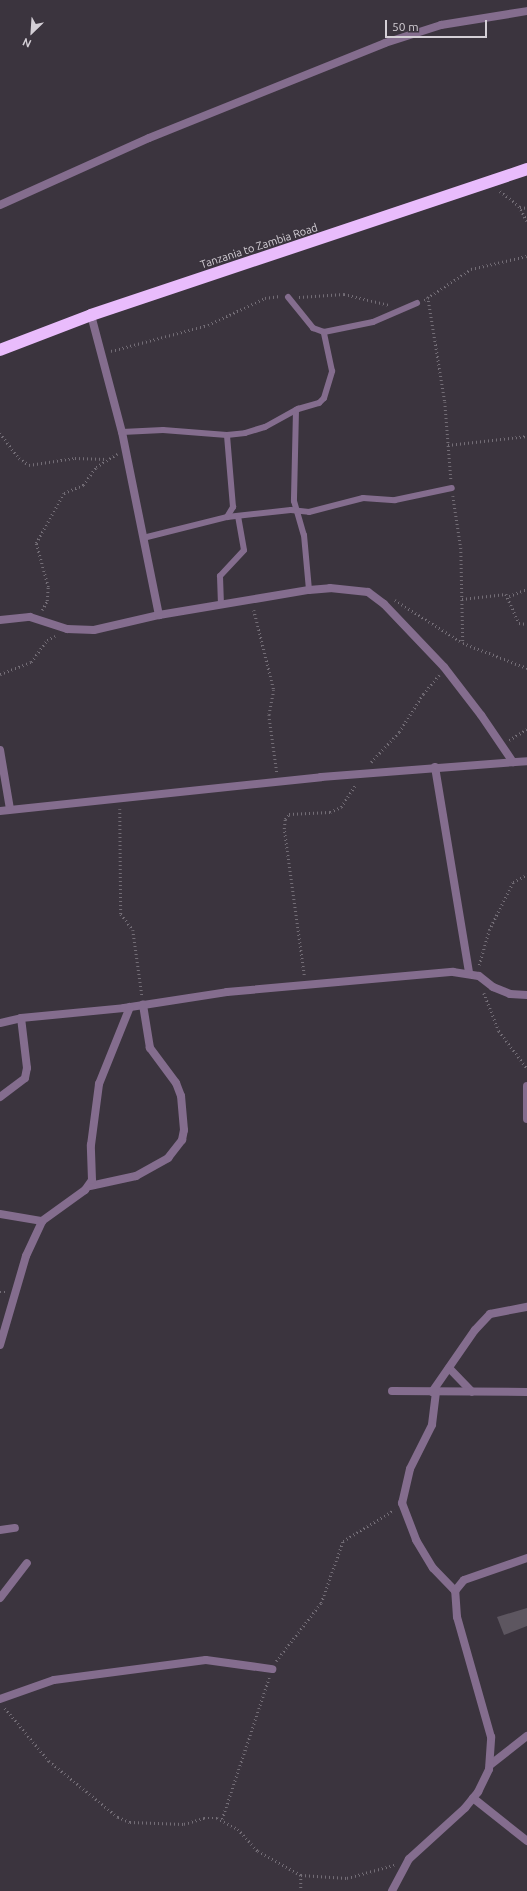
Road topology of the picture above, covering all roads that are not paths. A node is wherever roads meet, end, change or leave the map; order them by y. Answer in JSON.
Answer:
{"nodes":[{"id":1,"x":527,"y":11,"type":"edge"},
{"id":2,"x":527,"y":169,"type":"edge"},
{"id":3,"x":0,"y":205,"type":"edge"},
{"id":4,"x":288,"y":296,"type":"road end"},
{"id":5,"x":417,"y":303,"type":"road end"},
{"id":6,"x":91,"y":315,"type":"junction"},
{"id":7,"x":324,"y":332,"type":"junction"},
{"id":8,"x":0,"y":350,"type":"edge"},
{"id":9,"x":296,"y":410,"type":"junction"},
{"id":10,"x":122,"y":432,"type":"junction"},
{"id":11,"x":227,"y":435,"type":"junction"},
{"id":12,"x":452,"y":488,"type":"road end"},
{"id":13,"x":299,"y":513,"type":"junction"},
{"id":14,"x":227,"y":517,"type":"junction"},
{"id":15,"x":238,"y":517,"type":"junction"},
{"id":16,"x":143,"y":538,"type":"junction"},
{"id":17,"x":309,"y":590,"type":"junction"},
{"id":18,"x":221,"y":605,"type":"junction"},
{"id":19,"x":159,"y":615,"type":"junction"},
{"id":20,"x":0,"y":620,"type":"edge"},
{"id":21,"x":0,"y":750,"type":"edge"},
{"id":22,"x":527,"y":761,"type":"edge"},
{"id":23,"x":513,"y":762,"type":"junction"},
{"id":24,"x":435,"y":767,"type":"junction"},
{"id":25,"x":10,"y":809,"type":"junction"},
{"id":26,"x":0,"y":811,"type":"edge"},
{"id":27,"x":469,"y":974,"type":"junction"},
{"id":28,"x":527,"y":995,"type":"edge"},
{"id":29,"x":143,"y":1005,"type":"junction"},
{"id":30,"x":130,"y":1007,"type":"junction"},
{"id":31,"x":20,"y":1018,"type":"junction"},
{"id":32,"x":0,"y":1023,"type":"edge"},
{"id":33,"x":527,"y":1086,"type":"edge"},
{"id":34,"x":0,"y":1097,"type":"edge"},
{"id":35,"x":527,"y":1119,"type":"edge"},
{"id":36,"x":90,"y":1186,"type":"junction"},
{"id":37,"x":0,"y":1214,"type":"edge"},
{"id":38,"x":42,"y":1221,"type":"junction"},
{"id":39,"x":527,"y":1307,"type":"edge"},
{"id":40,"x":0,"y":1345,"type":"edge"},
{"id":41,"x":449,"y":1368,"type":"junction"},
{"id":42,"x":392,"y":1391,"type":"dead end"},
{"id":43,"x":434,"y":1392,"type":"junction"},
{"id":44,"x":472,"y":1392,"type":"junction"},
{"id":45,"x":527,"y":1392,"type":"edge"},
{"id":46,"x":15,"y":1528,"type":"dead end"},
{"id":47,"x":0,"y":1530,"type":"edge"},
{"id":48,"x":527,"y":1558,"type":"edge"},
{"id":49,"x":27,"y":1563,"type":"dead end"},
{"id":50,"x":454,"y":1591,"type":"junction"},
{"id":51,"x":0,"y":1598,"type":"edge"},
{"id":52,"x":272,"y":1669,"type":"road end"},
{"id":53,"x":0,"y":1700,"type":"edge"},
{"id":54,"x":527,"y":1736,"type":"edge"},
{"id":55,"x":490,"y":1765,"type":"junction"},
{"id":56,"x":474,"y":1798,"type":"junction"},
{"id":57,"x":527,"y":1841,"type":"edge"},
{"id":58,"x":392,"y":1891,"type":"edge"}],
"edges":[{"from":1,"to":3,"type":"street"},
{"from":2,"to":6,"type":"highway","name":"Tanzania to Zambia Road"},
{"from":4,"to":7,"type":"lane"},
{"from":5,"to":7,"type":"lane"},
{"from":6,"to":8,"type":"highway","name":"Tanzania to Zambia Road"},
{"from":6,"to":10,"type":"street"},
{"from":7,"to":9,"type":"lane"},
{"from":9,"to":11,"type":"lane"},
{"from":9,"to":13,"type":"lane"},
{"from":10,"to":11,"type":"lane"},
{"from":10,"to":16,"type":"street"},
{"from":11,"to":14,"type":"lane"},
{"from":12,"to":13,"type":"lane"},
{"from":13,"to":15,"type":"lane"},
{"from":13,"to":17,"type":"lane"},
{"from":14,"to":15,"type":"lane"},
{"from":14,"to":16,"type":"lane"},
{"from":15,"to":18,"type":"lane"},
{"from":16,"to":19,"type":"street"},
{"from":17,"to":18,"type":"street"},
{"from":17,"to":23,"type":"street"},
{"from":18,"to":19,"type":"street"},
{"from":19,"to":20,"type":"street"},
{"from":21,"to":25,"type":"street"},
{"from":22,"to":23,"type":"street"},
{"from":23,"to":24,"type":"street"},
{"from":24,"to":25,"type":"street"},
{"from":24,"to":27,"type":"street"},
{"from":25,"to":26,"type":"street"},
{"from":27,"to":28,"type":"street"},
{"from":27,"to":29,"type":"street"},
{"from":29,"to":30,"type":"street"},
{"from":29,"to":36,"type":"street"},
{"from":30,"to":31,"type":"street"},
{"from":30,"to":36,"type":"street"},
{"from":31,"to":32,"type":"street"},
{"from":31,"to":34,"type":"street"},
{"from":33,"to":35,"type":"street"},
{"from":36,"to":38,"type":"street"},
{"from":37,"to":38,"type":"street"},
{"from":38,"to":40,"type":"street"},
{"from":39,"to":41,"type":"street"},
{"from":41,"to":43,"type":"street"},
{"from":41,"to":44,"type":"street"},
{"from":42,"to":43,"type":"street"},
{"from":43,"to":44,"type":"street"},
{"from":43,"to":50,"type":"street"},
{"from":44,"to":45,"type":"street"},
{"from":46,"to":47,"type":"street"},
{"from":48,"to":50,"type":"street"},
{"from":49,"to":51,"type":"street"},
{"from":50,"to":55,"type":"street"},
{"from":52,"to":53,"type":"street"},
{"from":54,"to":55,"type":"street"},
{"from":55,"to":56,"type":"street"},
{"from":56,"to":57,"type":"street"},
{"from":56,"to":58,"type":"street"}]}
